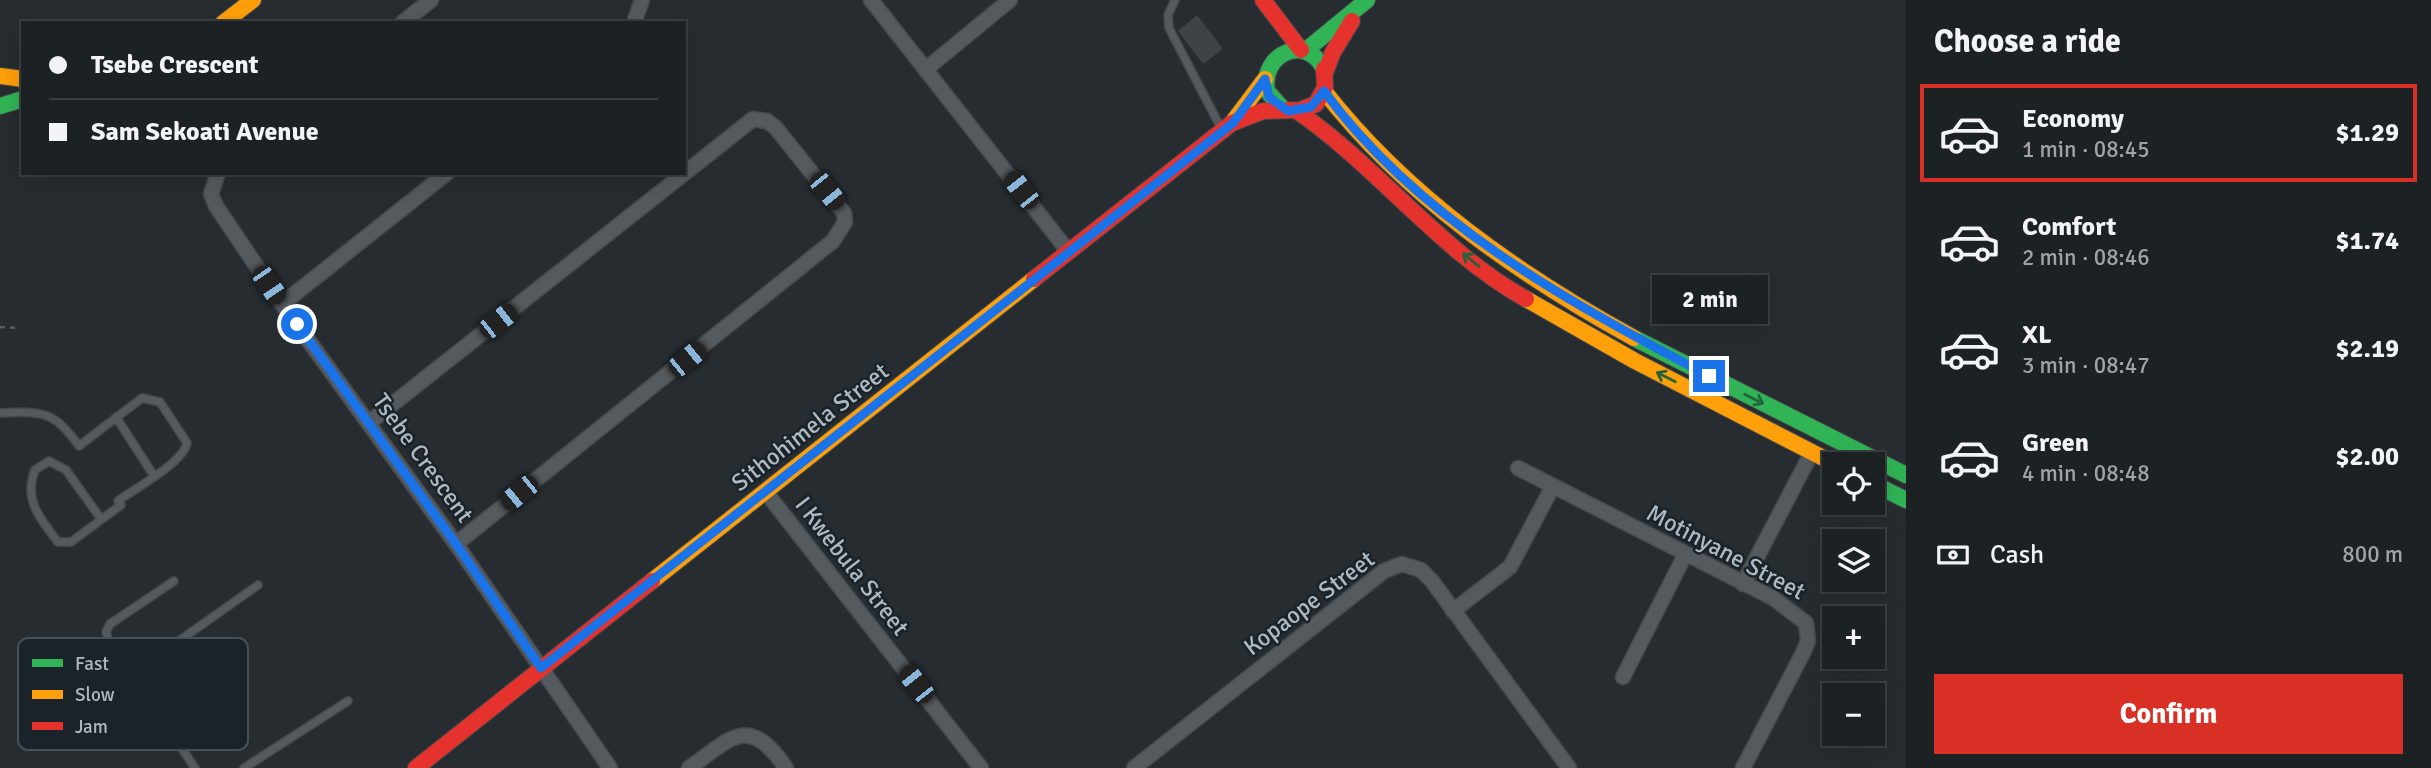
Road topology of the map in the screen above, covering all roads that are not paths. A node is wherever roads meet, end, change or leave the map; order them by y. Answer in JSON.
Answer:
{"nodes":[{"id":1,"x":253,"y":0,"type":"edge"},
{"id":2,"x":431,"y":0,"type":"edge"},
{"id":3,"x":642,"y":0,"type":"edge"},
{"id":4,"x":871,"y":0,"type":"edge"},
{"id":5,"x":1010,"y":0,"type":"edge"},
{"id":6,"x":1175,"y":0,"type":"edge"},
{"id":7,"x":1263,"y":0,"type":"edge"},
{"id":8,"x":1365,"y":3,"type":"edge"},
{"id":9,"x":1274,"y":15,"type":"junction"},
{"id":10,"x":226,"y":21,"type":"edge"},
{"id":11,"x":405,"y":21,"type":"edge"},
{"id":12,"x":635,"y":21,"type":"edge"},
{"id":13,"x":1303,"y":51,"type":"junction"},
{"id":14,"x":1274,"y":58,"type":"junction"},
{"id":15,"x":926,"y":69,"type":"junction"},
{"id":16,"x":1325,"y":73,"type":"junction"},
{"id":17,"x":0,"y":76,"type":"edge"},
{"id":18,"x":21,"y":79,"type":"edge"},
{"id":19,"x":1265,"y":79,"type":"junction"},
{"id":20,"x":1324,"y":91,"type":"junction"},
{"id":21,"x":21,"y":100,"type":"edge"},
{"id":22,"x":0,"y":106,"type":"edge"},
{"id":23,"x":1290,"y":110,"type":"junction"},
{"id":24,"x":1227,"y":127,"type":"junction"},
{"id":25,"x":686,"y":172,"type":"edge"},
{"id":26,"x":217,"y":175,"type":"edge"},
{"id":27,"x":444,"y":175,"type":"edge"},
{"id":28,"x":682,"y":175,"type":"edge"},
{"id":29,"x":1068,"y":251,"type":"junction"},
{"id":30,"x":282,"y":304,"type":"junction"},
{"id":31,"x":0,"y":413,"type":"edge"},
{"id":32,"x":116,"y":417,"type":"junction"},
{"id":33,"x":370,"y":422,"type":"junction"},
{"id":34,"x":1812,"y":452,"type":"junction"},
{"id":35,"x":1822,"y":457,"type":"edge"},
{"id":36,"x":1518,"y":468,"type":"dead end"},
{"id":37,"x":1906,"y":475,"type":"edge"},
{"id":38,"x":154,"y":476,"type":"junction"},
{"id":39,"x":1553,"y":486,"type":"junction"},
{"id":40,"x":1885,"y":490,"type":"edge"},
{"id":41,"x":765,"y":491,"type":"junction"},
{"id":42,"x":1906,"y":500,"type":"edge"},
{"id":43,"x":101,"y":519,"type":"junction"},
{"id":44,"x":456,"y":544,"type":"junction"},
{"id":45,"x":1685,"y":555,"type":"junction"},
{"id":46,"x":174,"y":581,"type":"dead end"},
{"id":47,"x":1743,"y":584,"type":"junction"},
{"id":48,"x":258,"y":585,"type":"dead end"},
{"id":49,"x":1453,"y":611,"type":"junction"},
{"id":50,"x":107,"y":638,"type":"edge"},
{"id":51,"x":183,"y":638,"type":"edge"},
{"id":52,"x":541,"y":668,"type":"junction"},
{"id":53,"x":1623,"y":677,"type":"dead end"},
{"id":54,"x":348,"y":701,"type":"dead end"},
{"id":55,"x":183,"y":750,"type":"edge"},
{"id":56,"x":195,"y":768,"type":"edge"},
{"id":57,"x":244,"y":768,"type":"edge"},
{"id":58,"x":416,"y":768,"type":"edge"},
{"id":59,"x":610,"y":768,"type":"edge"},
{"id":60,"x":689,"y":768,"type":"edge"},
{"id":61,"x":786,"y":768,"type":"edge"},
{"id":62,"x":981,"y":768,"type":"edge"},
{"id":63,"x":1134,"y":768,"type":"edge"},
{"id":64,"x":1569,"y":768,"type":"edge"},
{"id":65,"x":1743,"y":768,"type":"edge"}],
"edges":[{"from":1,"to":10,"type":"street"},
{"from":2,"to":11,"type":"street"},
{"from":3,"to":12,"type":"street"},
{"from":4,"to":15,"type":"street"},
{"from":5,"to":15,"type":"street"},
{"from":6,"to":24,"type":"lane"},
{"from":7,"to":9,"type":"street"},
{"from":8,"to":13,"type":"street"},
{"from":8,"to":16,"type":"street"},
{"from":9,"to":13,"type":"street"},
{"from":9,"to":14,"type":"street"},
{"from":13,"to":14,"type":"street"},
{"from":13,"to":16,"type":"street"},
{"from":14,"to":19,"type":"street"},
{"from":15,"to":29,"type":"street"},
{"from":16,"to":20,"type":"street"},
{"from":17,"to":18,"type":"street"},
{"from":19,"to":23,"type":"street"},
{"from":19,"to":24,"type":"street","name":"Sithohimela Street"},
{"from":20,"to":23,"type":"street"},
{"from":20,"to":37,"type":"street","one_way":true},
{"from":21,"to":22,"type":"street"},
{"from":23,"to":24,"type":"street","name":"Sithohimela Street"},
{"from":34,"to":23,"type":"street","one_way":true},
{"from":24,"to":29,"type":"street","name":"Sithohimela Street"},
{"from":25,"to":44,"type":"street"},
{"from":26,"to":30,"type":"street","name":"Tsebe Crescent"},
{"from":27,"to":30,"type":"street"},
{"from":28,"to":33,"type":"street"},
{"from":29,"to":41,"type":"street","name":"Sithohimela Street"},
{"from":30,"to":33,"type":"street","name":"Tsebe Crescent"},
{"from":31,"to":32,"type":"lane"},
{"from":32,"to":38,"type":"lane"},
{"from":32,"to":38,"type":"lane"},
{"from":33,"to":44,"type":"street","name":"Tsebe Crescent"},
{"from":34,"to":35,"type":"street"},
{"from":34,"to":47,"type":"street"},
{"from":36,"to":39,"type":"street","name":"Motinyane Street"},
{"from":38,"to":43,"type":"lane"},
{"from":39,"to":45,"type":"street","name":"Motinyane Street"},
{"from":39,"to":49,"type":"street"},
{"from":40,"to":42,"type":"street"},
{"from":41,"to":52,"type":"street","name":"Sithohimela Street"},
{"from":41,"to":62,"type":"street","name":"I Kwebula Street"},
{"from":43,"to":43,"type":"lane"},
{"from":44,"to":52,"type":"street","name":"Tsebe Crescent"},
{"from":45,"to":47,"type":"street","name":"Motinyane Street"},
{"from":45,"to":53,"type":"street"},
{"from":46,"to":50,"type":"lane"},
{"from":47,"to":65,"type":"street","name":"Motinyane Street"},
{"from":48,"to":51,"type":"lane"},
{"from":49,"to":63,"type":"street","name":"Kopaope Street"},
{"from":49,"to":64,"type":"street","name":"Kopaope Street"},
{"from":52,"to":58,"type":"street","name":"Sithohimela Street"},
{"from":52,"to":59,"type":"street","name":"Tsebe Crescent"},
{"from":54,"to":57,"type":"lane"},
{"from":55,"to":56,"type":"lane"},
{"from":60,"to":61,"type":"street"}]}
